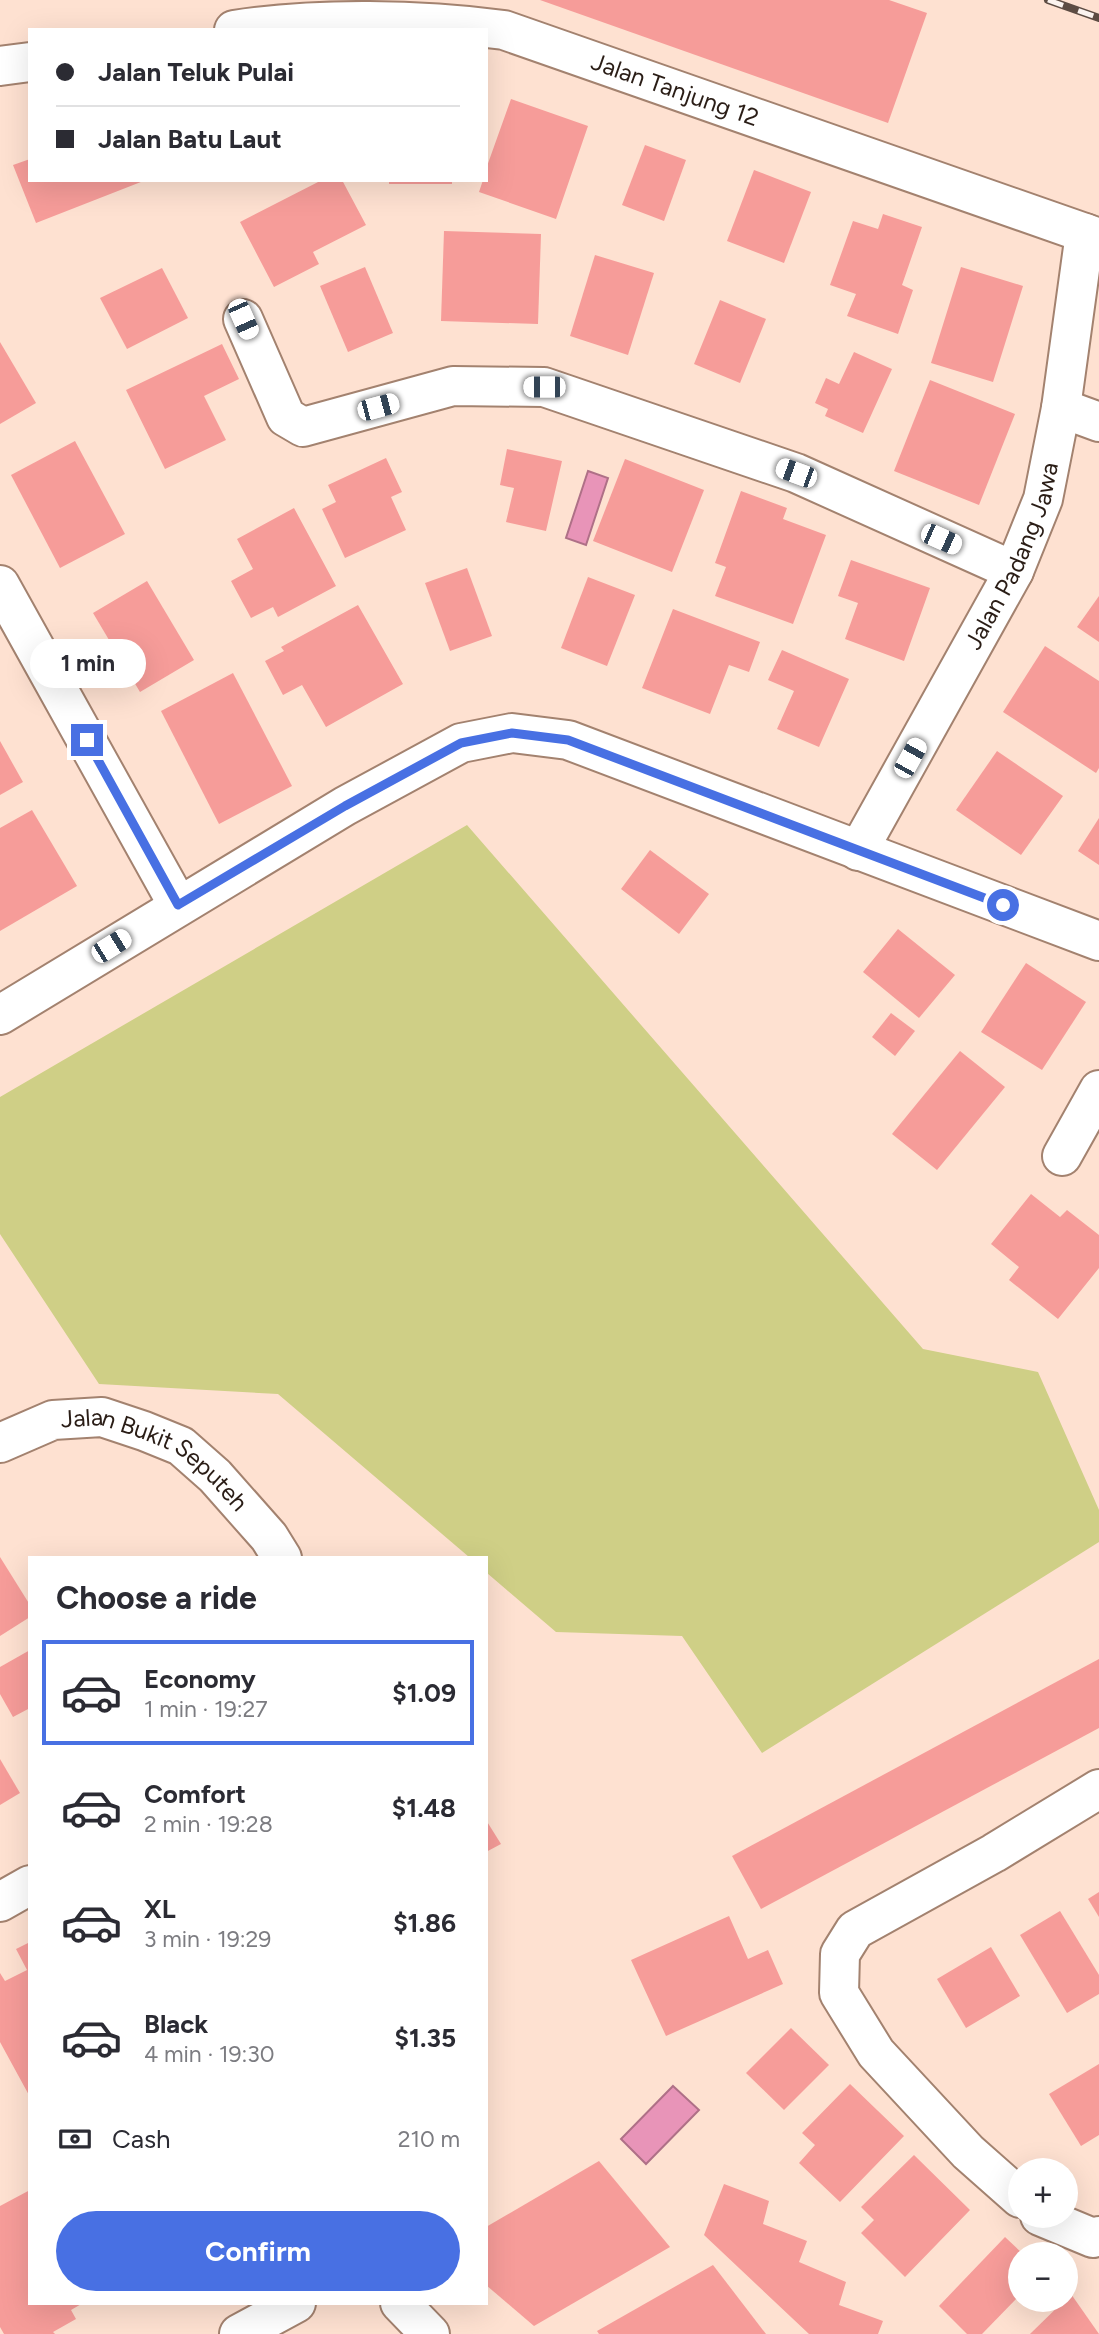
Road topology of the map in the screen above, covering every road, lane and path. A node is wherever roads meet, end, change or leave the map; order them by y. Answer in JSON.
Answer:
{"nodes":[{"id":1,"x":249,"y":19,"type":"edge"},
{"id":2,"x":28,"y":62,"type":"edge"},
{"id":3,"x":0,"y":66,"type":"edge"},
{"id":4,"x":1092,"y":235,"type":"edge"},
{"id":5,"x":243,"y":319,"type":"dead end"},
{"id":6,"x":1061,"y":408,"type":"junction"},
{"id":7,"x":1099,"y":422,"type":"edge"},
{"id":8,"x":1014,"y":571,"type":"junction"},
{"id":9,"x":0,"y":585,"type":"edge"},
{"id":10,"x":11,"y":628,"type":"edge"},
{"id":11,"x":859,"y":851,"type":"junction"},
{"id":12,"x":178,"y":905,"type":"junction"},
{"id":13,"x":1099,"y":941,"type":"edge"},
{"id":14,"x":0,"y":1015,"type":"edge"},
{"id":15,"x":1099,"y":1090,"type":"edge"},
{"id":16,"x":1062,"y":1156,"type":"dead end"},
{"id":17,"x":0,"y":1443,"type":"edge"},
{"id":18,"x":281,"y":1556,"type":"edge"},
{"id":19,"x":1099,"y":1789,"type":"edge"},
{"id":20,"x":28,"y":1886,"type":"edge"},
{"id":21,"x":0,"y":1902,"type":"edge"},
{"id":22,"x":1008,"y":2187,"type":"edge"},
{"id":23,"x":1069,"y":2228,"type":"edge"},
{"id":24,"x":1099,"y":2236,"type":"edge"},
{"id":25,"x":292,"y":2305,"type":"edge"},
{"id":26,"x":402,"y":2305,"type":"edge"},
{"id":27,"x":239,"y":2334,"type":"edge"},
{"id":28,"x":430,"y":2334,"type":"edge"}],
"edges":[{"from":1,"to":4,"type":"street","name":"Jalan Tanjung 12"},
{"from":2,"to":3,"type":"street"},
{"from":4,"to":6,"type":"street","name":"Jalan Padang Jawa"},
{"from":5,"to":8,"type":"street"},
{"from":6,"to":7,"type":"street"},
{"from":6,"to":8,"type":"street","name":"Jalan Padang Jawa"},
{"from":8,"to":11,"type":"street","name":"Jalan Padang Jawa"},
{"from":9,"to":10,"type":"street"},
{"from":10,"to":12,"type":"street"},
{"from":11,"to":12,"type":"street"},
{"from":11,"to":13,"type":"street"},
{"from":12,"to":14,"type":"street"},
{"from":15,"to":16,"type":"street"},
{"from":17,"to":18,"type":"street","name":"Jalan Bukit Seputeh"},
{"from":19,"to":22,"type":"street"},
{"from":20,"to":21,"type":"street"},
{"from":23,"to":24,"type":"street"},
{"from":25,"to":27,"type":"street"},
{"from":26,"to":28,"type":"street"}]}
